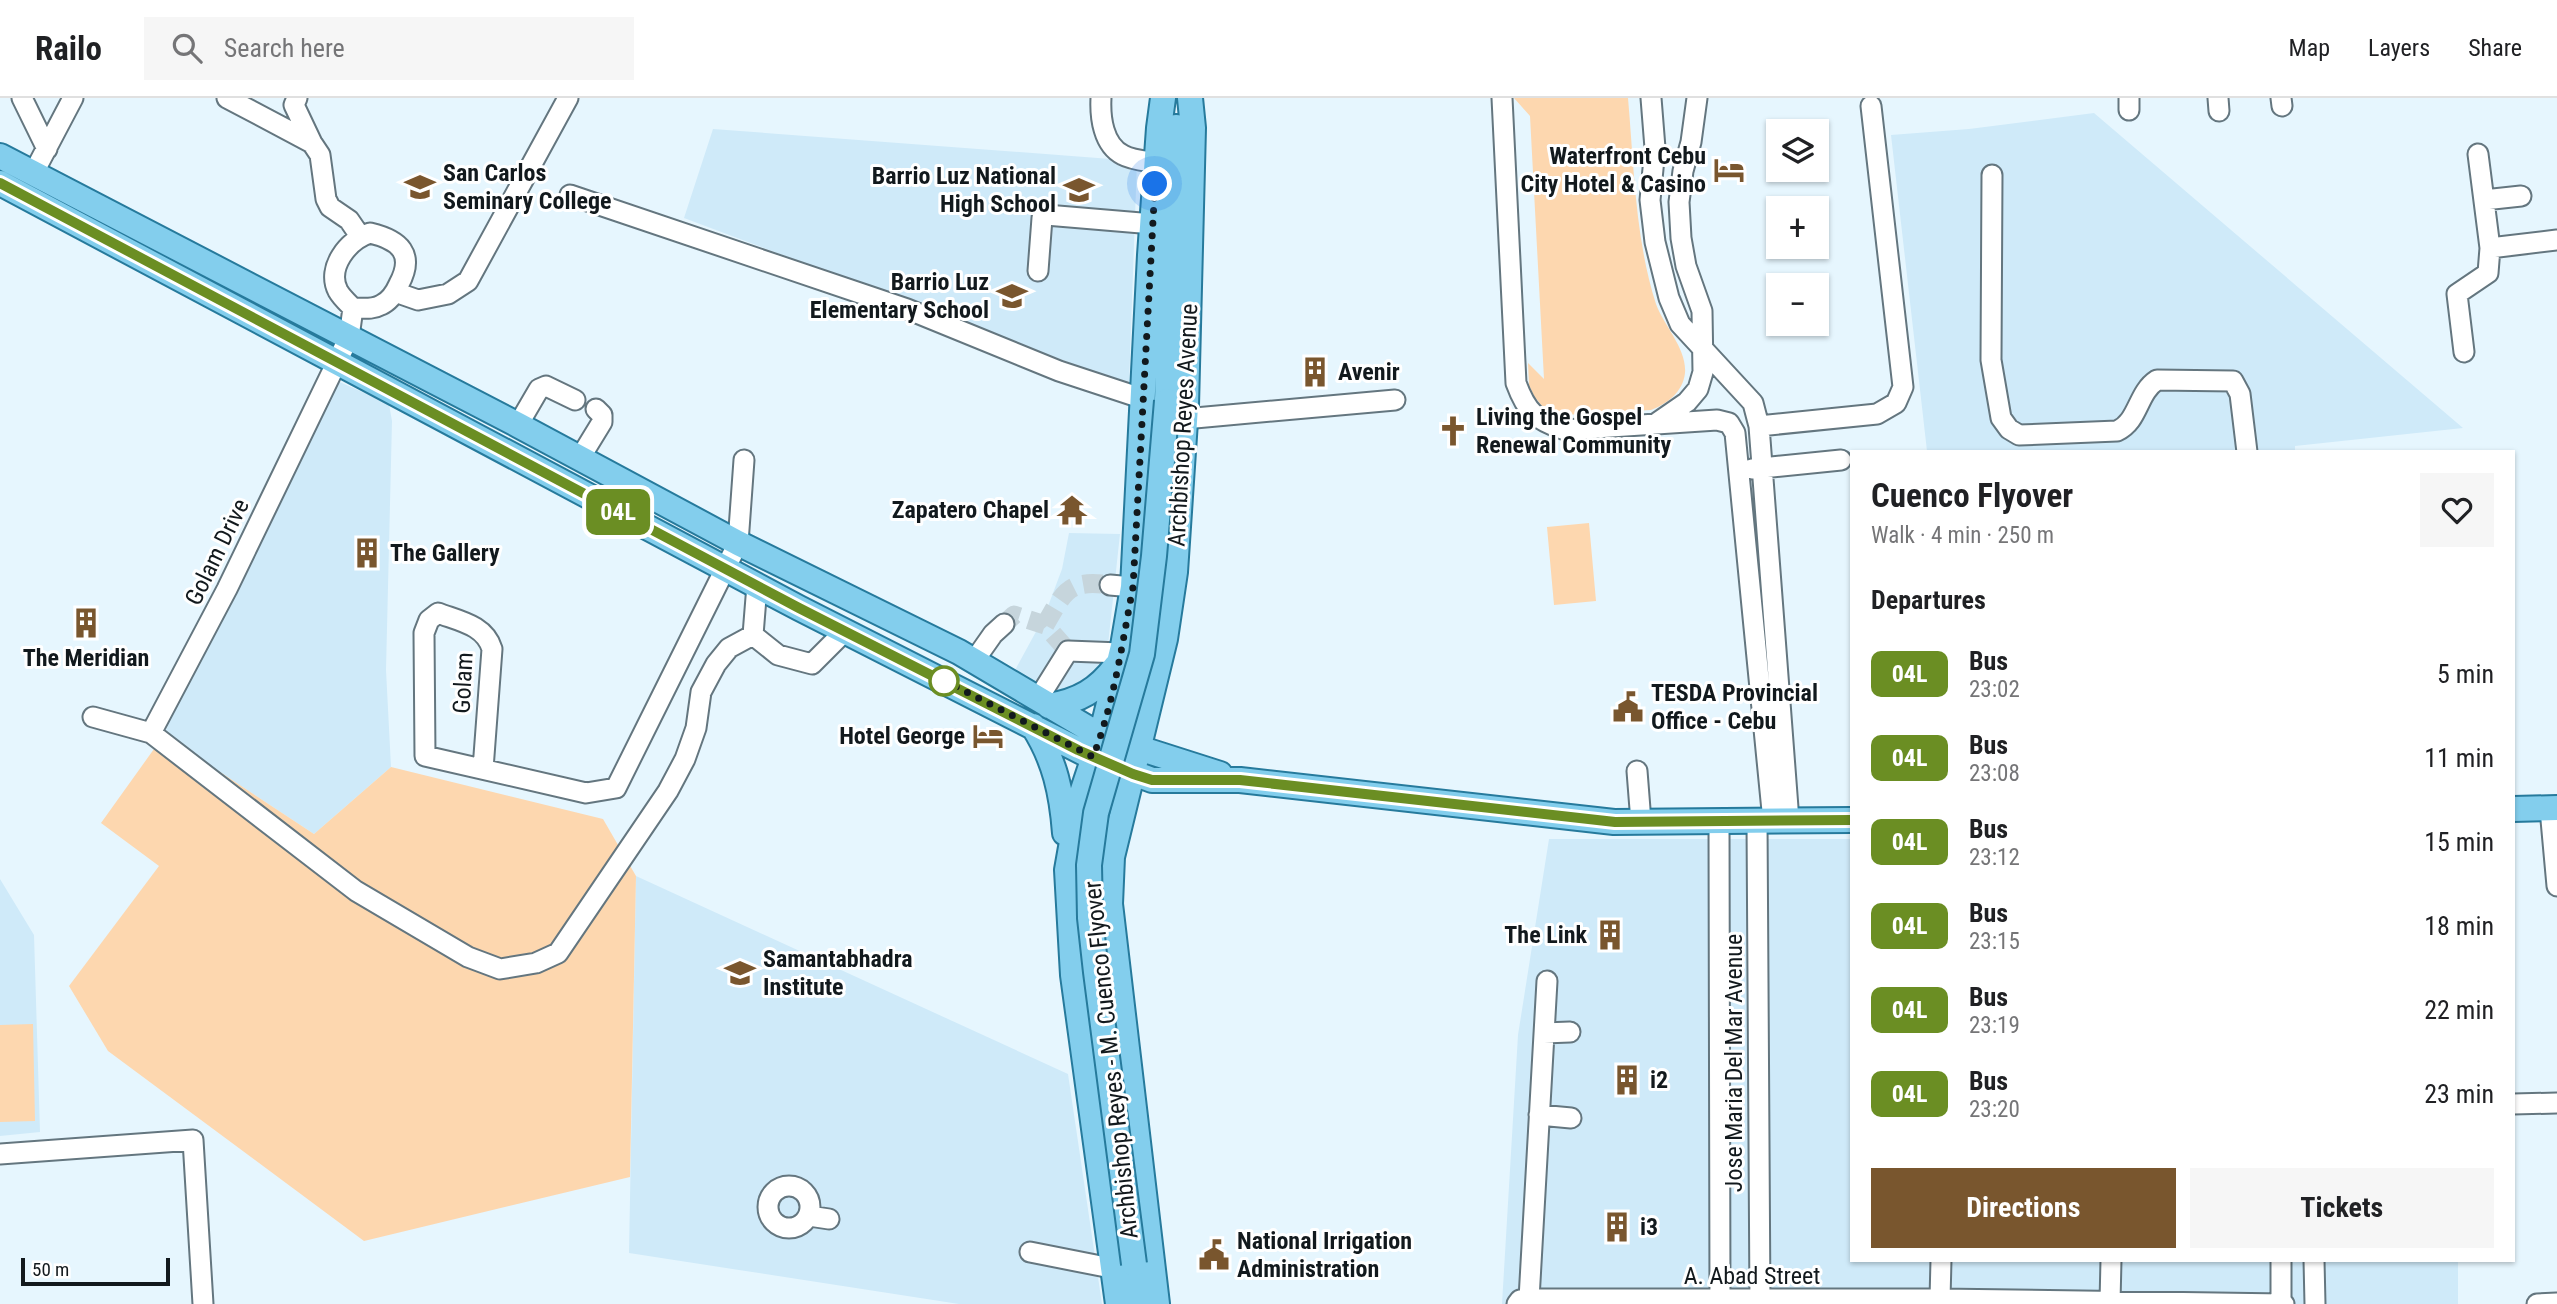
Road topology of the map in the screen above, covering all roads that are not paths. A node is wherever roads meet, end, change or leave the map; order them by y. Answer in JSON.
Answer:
{"nodes":[{"id":1,"x":22,"y":98,"type":"edge"},
{"id":2,"x":73,"y":98,"type":"edge"},
{"id":3,"x":227,"y":98,"type":"edge"},
{"id":4,"x":297,"y":98,"type":"edge"},
{"id":5,"x":568,"y":98,"type":"edge"},
{"id":6,"x":1101,"y":98,"type":"edge"},
{"id":7,"x":1163,"y":98,"type":"edge"},
{"id":8,"x":1180,"y":98,"type":"edge"},
{"id":9,"x":1190,"y":98,"type":"edge"},
{"id":10,"x":1503,"y":98,"type":"edge"},
{"id":11,"x":1651,"y":98,"type":"edge"},
{"id":12,"x":1697,"y":98,"type":"edge"},
{"id":13,"x":1871,"y":106,"type":"dead end"},
{"id":14,"x":312,"y":144,"type":"junction"},
{"id":15,"x":47,"y":149,"type":"junction"},
{"id":16,"x":2478,"y":154,"type":"dead end"},
{"id":17,"x":0,"y":156,"type":"edge"},
{"id":18,"x":1157,"y":163,"type":"junction"},
{"id":19,"x":33,"y":174,"type":"junction"},
{"id":20,"x":1992,"y":175,"type":"dead end"},
{"id":21,"x":0,"y":183,"type":"edge"},
{"id":22,"x":570,"y":195,"type":"dead end"},
{"id":23,"x":2521,"y":196,"type":"dead end"},
{"id":24,"x":2484,"y":200,"type":"junction"},
{"id":25,"x":1153,"y":224,"type":"junction"},
{"id":26,"x":360,"y":236,"type":"junction"},
{"id":27,"x":2557,"y":240,"type":"edge"},
{"id":28,"x":2490,"y":248,"type":"junction"},
{"id":29,"x":1038,"y":271,"type":"dead end"},
{"id":30,"x":395,"y":292,"type":"junction"},
{"id":31,"x":353,"y":308,"type":"junction"},
{"id":32,"x":349,"y":337,"type":"junction"},
{"id":33,"x":1704,"y":350,"type":"junction"},
{"id":34,"x":2464,"y":352,"type":"dead end"},
{"id":35,"x":336,"y":362,"type":"junction"},
{"id":36,"x":575,"y":400,"type":"dead end"},
{"id":37,"x":1395,"y":400,"type":"dead end"},
{"id":38,"x":1165,"y":407,"type":"junction"},
{"id":39,"x":596,"y":410,"type":"dead end"},
{"id":40,"x":1655,"y":424,"type":"junction"},
{"id":41,"x":517,"y":425,"type":"junction"},
{"id":42,"x":1759,"y":426,"type":"junction"},
{"id":43,"x":2247,"y":450,"type":"edge"},
{"id":44,"x":580,"y":458,"type":"junction"},
{"id":45,"x":744,"y":460,"type":"dead end"},
{"id":46,"x":1841,"y":460,"type":"dead end"},
{"id":47,"x":1762,"y":468,"type":"junction"},
{"id":48,"x":1740,"y":470,"type":"junction"},
{"id":49,"x":738,"y":543,"type":"junction"},
{"id":50,"x":725,"y":567,"type":"junction"},
{"id":51,"x":757,"y":585,"type":"junction"},
{"id":52,"x":1004,"y":624,"type":"dead end"},
{"id":53,"x":845,"y":631,"type":"junction"},
{"id":54,"x":753,"y":635,"type":"junction"},
{"id":55,"x":1162,"y":649,"type":"junction"},
{"id":56,"x":1121,"y":654,"type":"junction"},
{"id":57,"x":975,"y":661,"type":"junction"},
{"id":58,"x":1043,"y":703,"type":"junction"},
{"id":59,"x":93,"y":717,"type":"dead end"},
{"id":60,"x":1033,"y":726,"type":"junction"},
{"id":61,"x":151,"y":733,"type":"junction"},
{"id":62,"x":1097,"y":746,"type":"junction"},
{"id":63,"x":1139,"y":749,"type":"junction"},
{"id":64,"x":483,"y":769,"type":"junction"},
{"id":65,"x":1637,"y":771,"type":"dead end"},
{"id":66,"x":1133,"y":774,"type":"junction"},
{"id":67,"x":1240,"y":780,"type":"junction"},
{"id":68,"x":2553,"y":808,"type":"edge"},
{"id":69,"x":2515,"y":809,"type":"edge"},
{"id":70,"x":1850,"y":820,"type":"edge"},
{"id":71,"x":1773,"y":821,"type":"junction"},
{"id":72,"x":1641,"y":822,"type":"junction"},
{"id":73,"x":1719,"y":823,"type":"junction"},
{"id":74,"x":1068,"y":868,"type":"junction"},
{"id":75,"x":1111,"y":875,"type":"junction"},
{"id":76,"x":2557,"y":886,"type":"edge"},
{"id":77,"x":1547,"y":981,"type":"dead end"},
{"id":78,"x":1570,"y":1032,"type":"dead end"},
{"id":79,"x":1544,"y":1033,"type":"junction"},
{"id":80,"x":2557,"y":1103,"type":"edge"},
{"id":81,"x":2515,"y":1104,"type":"edge"},
{"id":82,"x":1539,"y":1115,"type":"junction"},
{"id":83,"x":1571,"y":1118,"type":"dead end"},
{"id":84,"x":0,"y":1154,"type":"edge"},
{"id":85,"x":809,"y":1216,"type":"dead end"},
{"id":86,"x":829,"y":1219,"type":"dead end"},
{"id":87,"x":1030,"y":1252,"type":"dead end"},
{"id":88,"x":1941,"y":1262,"type":"edge"},
{"id":89,"x":2111,"y":1262,"type":"edge"},
{"id":90,"x":2281,"y":1262,"type":"edge"},
{"id":91,"x":2314,"y":1262,"type":"edge"},
{"id":92,"x":1123,"y":1266,"type":"junction"},
{"id":93,"x":1940,"y":1298,"type":"junction"},
{"id":94,"x":1522,"y":1302,"type":"edge"},
{"id":95,"x":1720,"y":1302,"type":"edge"},
{"id":96,"x":1760,"y":1302,"type":"edge"},
{"id":97,"x":2110,"y":1302,"type":"junction"},
{"id":98,"x":2282,"y":1303,"type":"edge"},
{"id":99,"x":2557,"y":1303,"type":"edge"},
{"id":100,"x":203,"y":1304,"type":"edge"},
{"id":101,"x":1118,"y":1304,"type":"edge"},
{"id":102,"x":1139,"y":1304,"type":"edge"},
{"id":103,"x":1157,"y":1304,"type":"edge"},
{"id":104,"x":2315,"y":1304,"type":"edge"},
{"id":105,"x":2537,"y":1304,"type":"edge"}],
"edges":[{"from":1,"to":15,"type":"street"},
{"from":2,"to":15,"type":"street"},
{"from":3,"to":14,"type":"street"},
{"from":4,"to":14,"type":"street"},
{"from":5,"to":30,"type":"street"},
{"from":6,"to":18,"type":"street"},
{"from":7,"to":18,"type":"main road","name":"Archbishop Reyes Avenue"},
{"from":8,"to":38,"type":"main road","name":"Archbishop Reyes Avenue"},
{"from":9,"to":38,"type":"main road","name":"Archbishop Reyes Avenue"},
{"from":10,"to":40,"type":"street"},
{"from":11,"to":33,"type":"street"},
{"from":12,"to":33,"type":"street"},
{"from":13,"to":42,"type":"street"},
{"from":14,"to":26,"type":"street"},
{"from":15,"to":19,"type":"street"},
{"from":16,"to":24,"type":"street"},
{"from":17,"to":19,"type":"main road"},
{"from":18,"to":25,"type":"main road","name":"Archbishop Reyes Avenue"},
{"from":19,"to":32,"type":"main road"},
{"from":20,"to":43,"type":"street"},
{"from":21,"to":35,"type":"main road"},
{"from":22,"to":38,"type":"street"},
{"from":23,"to":24,"type":"street"},
{"from":24,"to":28,"type":"street"},
{"from":25,"to":29,"type":"street"},
{"from":25,"to":38,"type":"main road","name":"Archbishop Reyes Avenue"},
{"from":26,"to":30,"type":"street"},
{"from":26,"to":31,"type":"street"},
{"from":27,"to":28,"type":"street"},
{"from":28,"to":34,"type":"street"},
{"from":30,"to":31,"type":"street"},
{"from":31,"to":32,"type":"street","name":"Golam Drive"},
{"from":32,"to":35,"type":"street","name":"Golam Drive"},
{"from":32,"to":41,"type":"main road"},
{"from":33,"to":40,"type":"street"},
{"from":33,"to":42,"type":"street"},
{"from":35,"to":50,"type":"main road"},
{"from":35,"to":61,"type":"street","name":"Golam Drive"},
{"from":36,"to":41,"type":"street"},
{"from":37,"to":38,"type":"street"},
{"from":38,"to":55,"type":"main road","name":"Archbishop Reyes Avenue"},
{"from":38,"to":56,"type":"main road","name":"Archbishop Reyes Avenue"},
{"from":38,"to":92,"type":"main road","name":"Archbishop Reyes - M. Cuenco Flyover","bridge":true},
{"from":39,"to":44,"type":"street"},
{"from":40,"to":48,"type":"street"},
{"from":41,"to":44,"type":"main road"},
{"from":42,"to":47,"type":"street"},
{"from":44,"to":49,"type":"main road"},
{"from":45,"to":49,"type":"street"},
{"from":46,"to":47,"type":"street"},
{"from":47,"to":48,"type":"street"},
{"from":47,"to":71,"type":"street"},
{"from":48,"to":71,"type":"street"},
{"from":49,"to":50,"type":"street"},
{"from":49,"to":57,"type":"main road"},
{"from":50,"to":51,"type":"main road"},
{"from":50,"to":64,"type":"street"},
{"from":51,"to":53,"type":"main road"},
{"from":51,"to":54,"type":"street"},
{"from":52,"to":57,"type":"street"},
{"from":53,"to":54,"type":"street"},
{"from":53,"to":60,"type":"main road"},
{"from":54,"to":61,"type":"street"},
{"from":55,"to":56,"type":"main road"},
{"from":55,"to":63,"type":"main road","name":"Archbishop Reyes Avenue"},
{"from":56,"to":58,"type":"main road"},
{"from":56,"to":58,"type":"street"},
{"from":56,"to":62,"type":"main road","name":"Archbishop Reyes Avenue"},
{"from":57,"to":58,"type":"main road"},
{"from":58,"to":62,"type":"main road"},
{"from":59,"to":61,"type":"street"},
{"from":60,"to":62,"type":"main road"},
{"from":60,"to":74,"type":"main road"},
{"from":62,"to":63,"type":"main road"},
{"from":62,"to":66,"type":"main road"},
{"from":62,"to":74,"type":"main road","name":"Archbishop Reyes Avenue"},
{"from":63,"to":66,"type":"main road","name":"Archbishop Reyes Avenue"},
{"from":63,"to":67,"type":"main road"},
{"from":64,"to":64,"type":"street","name":"Golam"},
{"from":65,"to":72,"type":"street"},
{"from":66,"to":67,"type":"main road"},
{"from":66,"to":75,"type":"main road","name":"Archbishop Reyes Avenue"},
{"from":67,"to":72,"type":"main road"},
{"from":68,"to":69,"type":"main road"},
{"from":68,"to":76,"type":"street"},
{"from":70,"to":71,"type":"main road"},
{"from":71,"to":73,"type":"main road"},
{"from":71,"to":96,"type":"street","name":"Jose Maria Del Mar Avenue"},
{"from":72,"to":73,"type":"main road"},
{"from":73,"to":95,"type":"street","name":"Jose Maria Del Mar Avenue"},
{"from":74,"to":75,"type":"main road"},
{"from":74,"to":92,"type":"main road"},
{"from":75,"to":103,"type":"main road","name":"Archbishop Reyes Avenue"},
{"from":77,"to":79,"type":"street"},
{"from":78,"to":79,"type":"street"},
{"from":79,"to":82,"type":"street"},
{"from":80,"to":81,"type":"street"},
{"from":82,"to":83,"type":"street"},
{"from":82,"to":94,"type":"street"},
{"from":84,"to":100,"type":"street"},
{"from":85,"to":86,"type":"street"},
{"from":87,"to":92,"type":"street"},
{"from":88,"to":93,"type":"street"},
{"from":89,"to":97,"type":"street"},
{"from":90,"to":98,"type":"street"},
{"from":91,"to":104,"type":"street"},
{"from":92,"to":101,"type":"main road"},
{"from":92,"to":102,"type":"main road"},
{"from":93,"to":96,"type":"street","name":"A. Abad Street"},
{"from":93,"to":97,"type":"street","name":"A. Abad Street"},
{"from":94,"to":95,"type":"street","name":"A. Abad Street"},
{"from":95,"to":96,"type":"street","name":"A. Abad Street"},
{"from":97,"to":98,"type":"street","name":"A. Abad Street"},
{"from":99,"to":105,"type":"street"}]}
